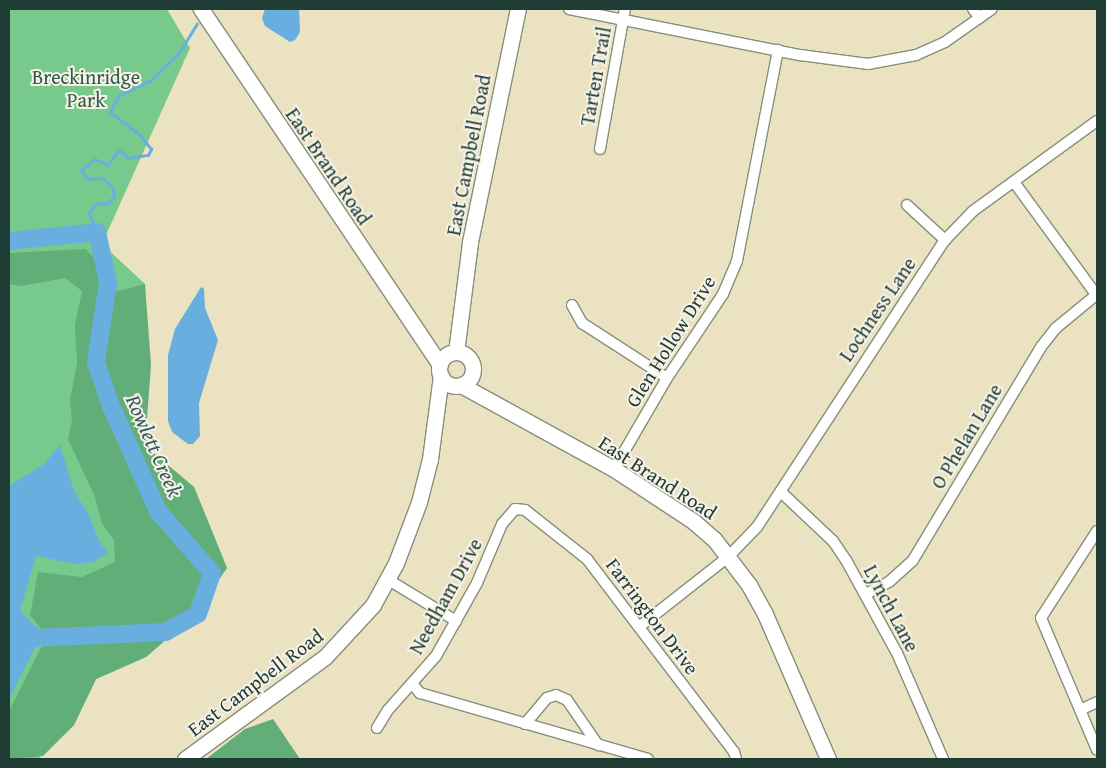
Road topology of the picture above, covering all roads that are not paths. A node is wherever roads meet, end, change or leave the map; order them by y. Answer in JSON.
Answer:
{"nodes":[{"id":1,"x":201,"y":9,"type":"edge"},
{"id":2,"x":518,"y":9,"type":"edge"},
{"id":3,"x":568,"y":9,"type":"edge"},
{"id":4,"x":625,"y":9,"type":"edge"},
{"id":5,"x":973,"y":9,"type":"edge"},
{"id":6,"x":992,"y":9,"type":"edge"},
{"id":7,"x":980,"y":18,"type":"junction"},
{"id":8,"x":622,"y":20,"type":"junction"},
{"id":9,"x":778,"y":50,"type":"junction"},
{"id":10,"x":1097,"y":120,"type":"edge"},
{"id":11,"x":600,"y":149,"type":"dead end"},
{"id":12,"x":1014,"y":182,"type":"junction"},
{"id":13,"x":906,"y":205,"type":"dead end"},
{"id":14,"x":945,"y":240,"type":"junction"},
{"id":15,"x":1097,"y":296,"type":"edge"},
{"id":16,"x":572,"y":305,"type":"dead end"},
{"id":17,"x":451,"y":361,"type":"junction"},
{"id":18,"x":473,"y":374,"type":"junction"},
{"id":19,"x":667,"y":378,"type":"junction"},
{"id":20,"x":459,"y":385,"type":"junction"},
{"id":21,"x":493,"y":400,"type":"junction"},
{"id":22,"x":436,"y":417,"type":"junction"},
{"id":23,"x":614,"y":469,"type":"junction"},
{"id":24,"x":782,"y":492,"type":"junction"},
{"id":25,"x":525,"y":510,"type":"joint"},
{"id":26,"x":1097,"y":531,"type":"edge"},
{"id":27,"x":728,"y":557,"type":"junction"},
{"id":28,"x":387,"y":579,"type":"junction"},
{"id":29,"x":866,"y":594,"type":"junction"},
{"id":30,"x":456,"y":621,"type":"junction"},
{"id":31,"x":639,"y":627,"type":"junction"},
{"id":32,"x":413,"y":685,"type":"junction"},
{"id":33,"x":1097,"y":702,"type":"edge"},
{"id":34,"x":1080,"y":710,"type":"junction"},
{"id":35,"x":525,"y":724,"type":"junction"},
{"id":36,"x":377,"y":728,"type":"dead end"},
{"id":37,"x":598,"y":745,"type":"junction"},
{"id":38,"x":1097,"y":750,"type":"edge"},
{"id":39,"x":185,"y":759,"type":"edge"},
{"id":40,"x":648,"y":759,"type":"edge"},
{"id":41,"x":736,"y":759,"type":"edge"},
{"id":42,"x":828,"y":759,"type":"edge"},
{"id":43,"x":943,"y":759,"type":"edge"}],
"edges":[{"from":1,"to":17,"type":"main road","name":"East Brand Road"},
{"from":2,"to":17,"type":"main road","name":"East Campbell Road"},
{"from":3,"to":8,"type":"street"},
{"from":4,"to":8,"type":"street","name":"Tarten Trail"},
{"from":5,"to":7,"type":"street"},
{"from":6,"to":7,"type":"street"},
{"from":7,"to":9,"type":"street"},
{"from":8,"to":9,"type":"street"},
{"from":8,"to":11,"type":"street","name":"Tarten Trail"},
{"from":9,"to":19,"type":"street","name":"Glen Hollow Drive"},
{"from":10,"to":12,"type":"street","name":"Lochness Lane"},
{"from":12,"to":14,"type":"street","name":"Lochness Lane"},
{"from":12,"to":15,"type":"street"},
{"from":13,"to":14,"type":"street"},
{"from":14,"to":24,"type":"street","name":"Lochness Lane"},
{"from":15,"to":29,"type":"street","name":"O Phelan Lane"},
{"from":16,"to":19,"type":"street"},
{"from":17,"to":18,"type":"main road"},
{"from":17,"to":20,"type":"main road","name":"East Brand Road"},
{"from":17,"to":22,"type":"main road","name":"East Campbell Road"},
{"from":18,"to":20,"type":"main road","name":"East Campbell Road"},
{"from":18,"to":21,"type":"main road","name":"East Brand Road"},
{"from":19,"to":23,"type":"street","name":"Glen Hollow Drive"},
{"from":20,"to":21,"type":"main road","name":"East Brand Road"},
{"from":20,"to":22,"type":"main road","name":"East Campbell Road"},
{"from":21,"to":23,"type":"main road","name":"East Brand Road"},
{"from":22,"to":28,"type":"main road","name":"East Campbell Road"},
{"from":23,"to":27,"type":"main road","name":"East Brand Road"},
{"from":24,"to":27,"type":"street","name":"Lochness Lane"},
{"from":24,"to":29,"type":"street","name":"Lynch Lane"},
{"from":25,"to":30,"type":"street","name":"Needham Drive"},
{"from":25,"to":31,"type":"street","name":"Farrington Drive"},
{"from":26,"to":34,"type":"street"},
{"from":27,"to":31,"type":"street","name":"Lochness Lane"},
{"from":27,"to":42,"type":"main road","name":"East Brand Road"},
{"from":28,"to":30,"type":"street"},
{"from":28,"to":39,"type":"main road","name":"East Campbell Road"},
{"from":29,"to":43,"type":"street","name":"Lynch Lane"},
{"from":30,"to":32,"type":"street","name":"Needham Drive"},
{"from":31,"to":41,"type":"street","name":"Farrington Drive"},
{"from":32,"to":35,"type":"street"},
{"from":32,"to":36,"type":"street","name":"Needham Drive"},
{"from":33,"to":34,"type":"street"},
{"from":34,"to":38,"type":"street"},
{"from":35,"to":37,"type":"street"},
{"from":35,"to":37,"type":"street"},
{"from":37,"to":40,"type":"street"}]}
